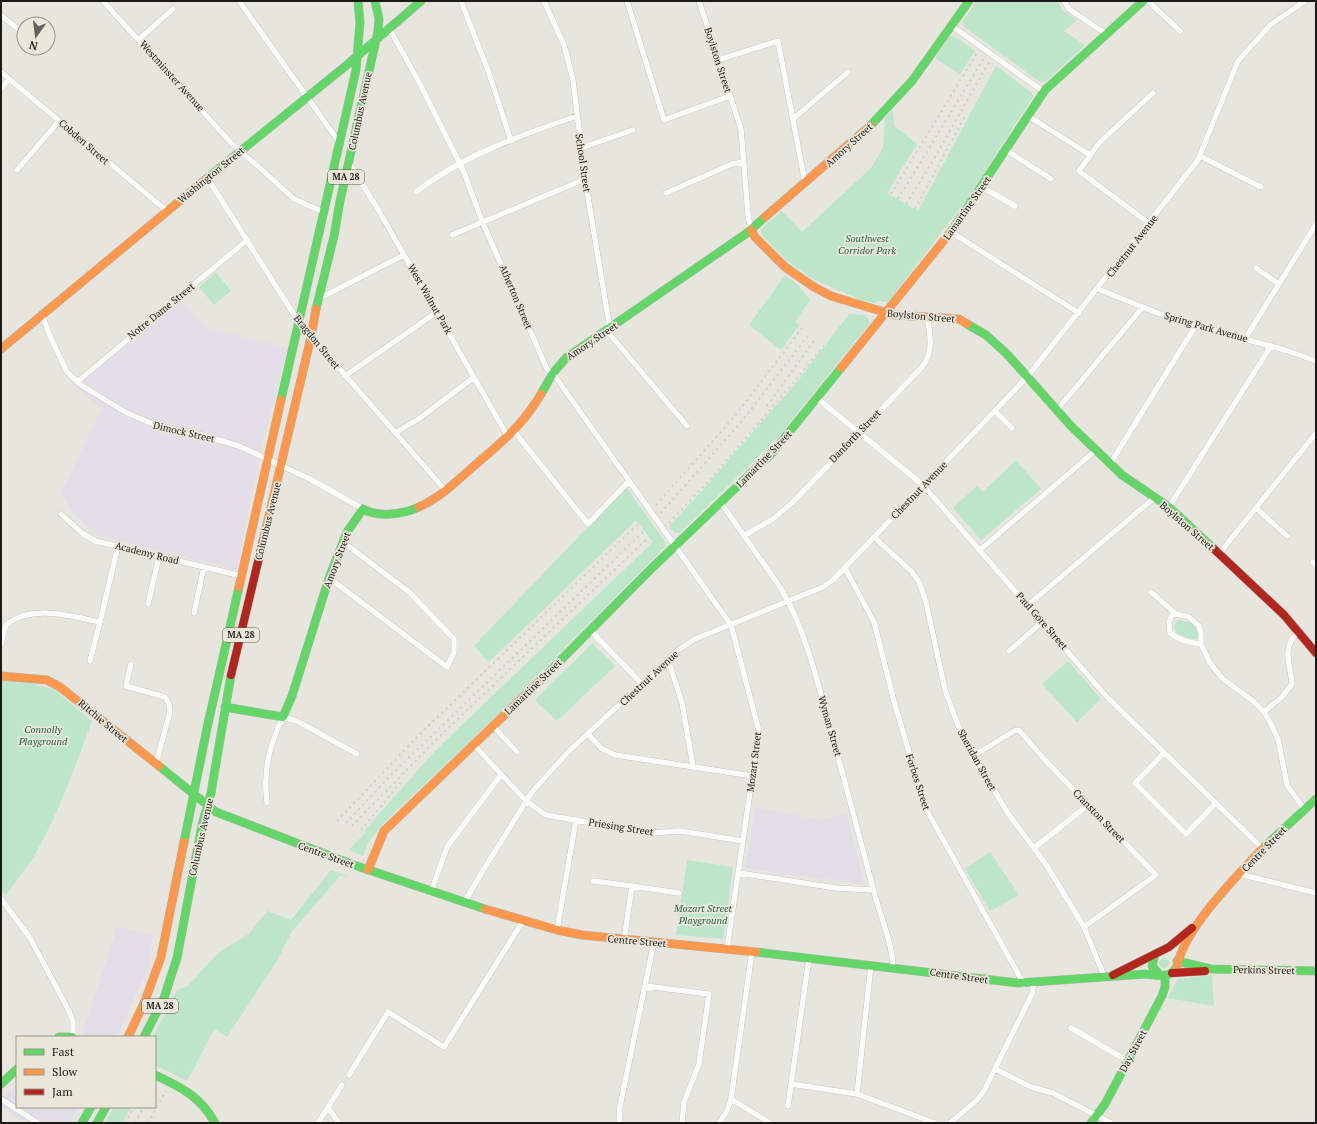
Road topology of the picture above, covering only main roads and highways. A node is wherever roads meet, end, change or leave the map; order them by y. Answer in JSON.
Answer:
{"nodes":[{"id":1,"x":358,"y":1,"type":"edge"},
{"id":2,"x":375,"y":1,"type":"edge"},
{"id":3,"x":421,"y":1,"type":"edge"},
{"id":4,"x":969,"y":1,"type":"edge"},
{"id":5,"x":1143,"y":1,"type":"edge"},
{"id":6,"x":376,"y":39,"type":"junction"},
{"id":7,"x":358,"y":56,"type":"junction"},
{"id":8,"x":751,"y":230,"type":"junction"},
{"id":9,"x":886,"y":313,"type":"junction"},
{"id":10,"x":1,"y":349,"type":"edge"},
{"id":11,"x":1316,"y":653,"type":"edge"},
{"id":12,"x":1,"y":676,"type":"edge"},
{"id":13,"x":226,"y":707,"type":"junction"},
{"id":14,"x":193,"y":794,"type":"junction"},
{"id":15,"x":1316,"y":799,"type":"edge"},
{"id":16,"x":208,"y":806,"type":"junction"},
{"id":17,"x":368,"y":870,"type":"junction"},
{"id":18,"x":1199,"y":922,"type":"junction"},
{"id":19,"x":1163,"y":950,"type":"junction"},
{"id":20,"x":1155,"y":954,"type":"junction"},
{"id":21,"x":1177,"y":961,"type":"junction"},
{"id":22,"x":1211,"y":969,"type":"junction"},
{"id":23,"x":1316,"y":971,"type":"edge"},
{"id":24,"x":1166,"y":975,"type":"junction"},
{"id":25,"x":1105,"y":978,"type":"junction"},
{"id":26,"x":128,"y":1036,"type":"edge"},
{"id":27,"x":145,"y":1036,"type":"edge"},
{"id":28,"x":16,"y":1070,"type":"edge"},
{"id":29,"x":156,"y":1076,"type":"edge"},
{"id":30,"x":1,"y":1084,"type":"edge"},
{"id":31,"x":90,"y":1108,"type":"edge"},
{"id":32,"x":105,"y":1108,"type":"edge"},
{"id":33,"x":82,"y":1123,"type":"edge"},
{"id":34,"x":97,"y":1123,"type":"edge"},
{"id":35,"x":215,"y":1123,"type":"edge"},
{"id":36,"x":1091,"y":1123,"type":"edge"}],
"edges":[{"from":1,"to":7,"type":"main road","name":"Columbus Avenue","number":"MA 28"},
{"from":2,"to":6,"type":"main road","name":"Columbus Avenue","number":"MA 28"},
{"from":3,"to":6,"type":"main road","name":"Washington Street"},
{"from":4,"to":8,"type":"main road","name":"Amory Street"},
{"from":5,"to":9,"type":"main road","name":"Lamartine Street"},
{"from":6,"to":7,"type":"main road","name":"Washington Street"},
{"from":6,"to":13,"type":"main road","name":"Columbus Avenue","number":"MA 28"},
{"from":7,"to":10,"type":"main road","name":"Washington Street"},
{"from":7,"to":14,"type":"main road","name":"Columbus Avenue","number":"MA 28"},
{"from":8,"to":9,"type":"main road","name":"Boylston Street"},
{"from":8,"to":13,"type":"main road","name":"Amory Street"},
{"from":9,"to":11,"type":"main road","name":"Boylston Street"},
{"from":9,"to":17,"type":"main road","name":"Lamartine Street"},
{"from":12,"to":14,"type":"main road","name":"Ritchie Street"},
{"from":13,"to":16,"type":"main road","name":"Columbus Avenue","number":"MA 28"},
{"from":14,"to":16,"type":"main road","name":"Centre Street"},
{"from":14,"to":26,"type":"main road","name":"Columbus Avenue","number":"MA 28"},
{"from":15,"to":18,"type":"main road","name":"Centre Street"},
{"from":16,"to":17,"type":"main road","name":"Centre Street"},
{"from":16,"to":27,"type":"main road","name":"Columbus Avenue","number":"MA 28"},
{"from":17,"to":25,"type":"main road","name":"Centre Street"},
{"from":18,"to":19,"type":"main road","name":"Centre Street"},
{"from":18,"to":21,"type":"main road","name":"Centre Street"},
{"from":19,"to":20,"type":"main road","name":"Centre Street"},
{"from":19,"to":21,"type":"main road"},
{"from":20,"to":24,"type":"main road"},
{"from":20,"to":25,"type":"main road","name":"Centre Street"},
{"from":21,"to":22,"type":"main road","name":"Perkins Street"},
{"from":21,"to":24,"type":"main road","name":"Centre Street"},
{"from":22,"to":23,"type":"main road","name":"Perkins Street"},
{"from":22,"to":24,"type":"main road","name":"Perkins Street"},
{"from":24,"to":25,"type":"main road","name":"Centre Street"},
{"from":24,"to":36,"type":"main road","name":"Day Street"},
{"from":28,"to":30,"type":"main road"},
{"from":29,"to":35,"type":"main road"},
{"from":31,"to":33,"type":"main road"},
{"from":32,"to":34,"type":"main road"}]}
